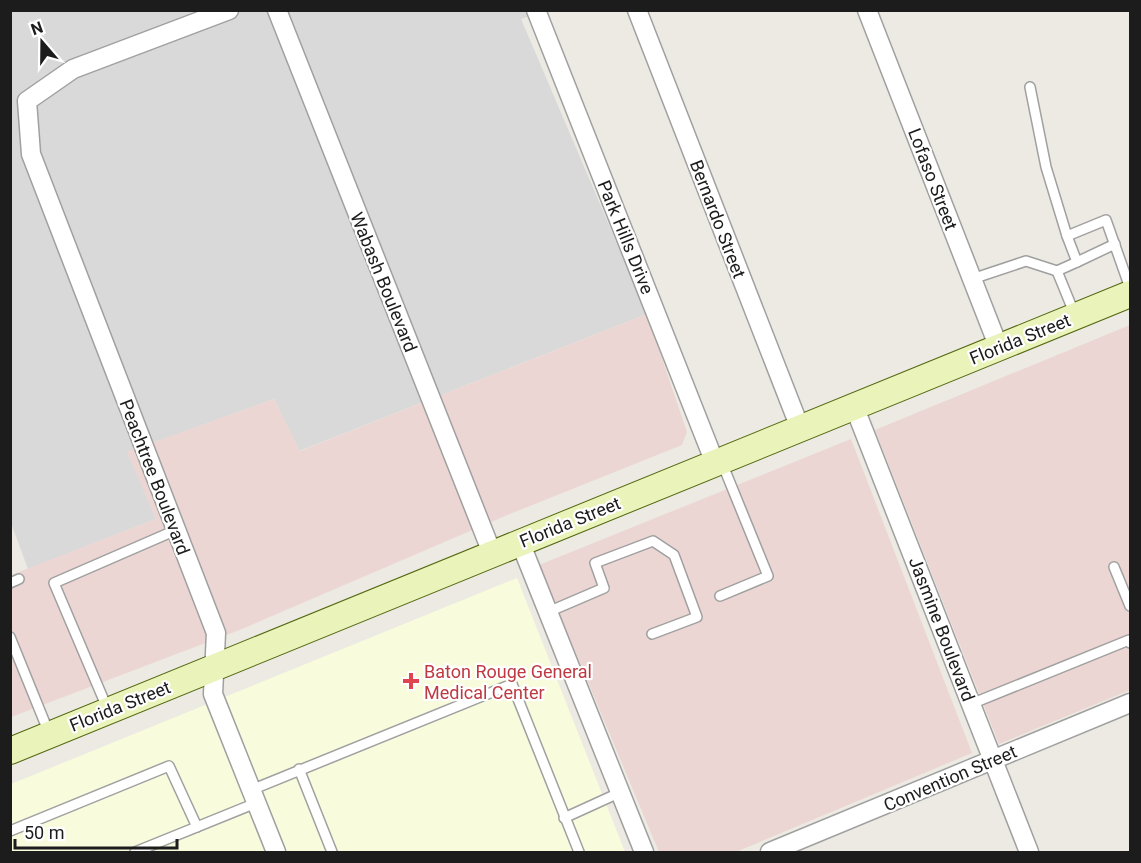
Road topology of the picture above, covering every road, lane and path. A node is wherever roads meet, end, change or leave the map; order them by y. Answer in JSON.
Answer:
{"nodes":[{"id":1,"x":229,"y":10,"type":"edge"},
{"id":2,"x":277,"y":10,"type":"edge"},
{"id":3,"x":536,"y":10,"type":"edge"},
{"id":4,"x":637,"y":10,"type":"edge"},
{"id":5,"x":867,"y":10,"type":"edge"},
{"id":6,"x":1030,"y":87,"type":"dead end"},
{"id":7,"x":1067,"y":236,"type":"junction"},
{"id":8,"x":1115,"y":244,"type":"junction"},
{"id":9,"x":1077,"y":262,"type":"junction"},
{"id":10,"x":1057,"y":271,"type":"junction"},
{"id":11,"x":972,"y":279,"type":"junction"},
{"id":12,"x":1131,"y":288,"type":"edge"},
{"id":13,"x":1131,"y":294,"type":"edge"},
{"id":14,"x":1075,"y":316,"type":"junction"},
{"id":15,"x":999,"y":348,"type":"junction"},
{"id":16,"x":854,"y":406,"type":"junction"},
{"id":17,"x":800,"y":428,"type":"junction"},
{"id":18,"x":718,"y":462,"type":"junction"},
{"id":19,"x":176,"y":530,"type":"junction"},
{"id":20,"x":520,"y":542,"type":"junction"},
{"id":21,"x":492,"y":553,"type":"junction"},
{"id":22,"x":1114,"y":567,"type":"dead end"},
{"id":23,"x":720,"y":596,"type":"dead end"},
{"id":24,"x":1131,"y":606,"type":"edge"},
{"id":25,"x":548,"y":612,"type":"junction"},
{"id":26,"x":652,"y":634,"type":"dead end"},
{"id":27,"x":10,"y":637,"type":"edge"},
{"id":28,"x":1130,"y":640,"type":"edge"},
{"id":29,"x":213,"y":667,"type":"junction"},
{"id":30,"x":1131,"y":703,"type":"edge"},
{"id":31,"x":971,"y":704,"type":"junction"},
{"id":32,"x":108,"y":711,"type":"junction"},
{"id":33,"x":50,"y":735,"type":"junction"},
{"id":34,"x":10,"y":751,"type":"edge"},
{"id":35,"x":993,"y":760,"type":"junction"},
{"id":36,"x":299,"y":769,"type":"junction"},
{"id":37,"x":621,"y":792,"type":"junction"},
{"id":38,"x":254,"y":796,"type":"junction"},
{"id":39,"x":564,"y":818,"type":"junction"},
{"id":40,"x":196,"y":827,"type":"junction"},
{"id":41,"x":10,"y":831,"type":"edge"},
{"id":42,"x":135,"y":852,"type":"edge"},
{"id":43,"x":276,"y":852,"type":"edge"},
{"id":44,"x":332,"y":852,"type":"edge"},
{"id":45,"x":579,"y":852,"type":"edge"},
{"id":46,"x":644,"y":852,"type":"edge"},
{"id":47,"x":770,"y":852,"type":"edge"},
{"id":48,"x":1029,"y":852,"type":"edge"}],
"edges":[{"from":1,"to":19,"type":"street","name":"Peachtree Boulevard"},
{"from":2,"to":21,"type":"street","name":"Wabash Boulevard"},
{"from":3,"to":18,"type":"street","name":"Park Hills Drive"},
{"from":4,"to":17,"type":"street","name":"Bernardo Street"},
{"from":5,"to":11,"type":"street","name":"Lofaso Street"},
{"from":6,"to":7,"type":"lane"},
{"from":7,"to":8,"type":"lane"},
{"from":7,"to":9,"type":"lane"},
{"from":8,"to":9,"type":"lane"},
{"from":8,"to":12,"type":"lane"},
{"from":9,"to":10,"type":"lane"},
{"from":10,"to":11,"type":"lane"},
{"from":10,"to":14,"type":"lane"},
{"from":11,"to":15,"type":"street","name":"Lofaso Street"},
{"from":13,"to":14,"type":"main road","name":"Florida Street"},
{"from":14,"to":15,"type":"main road","name":"Florida Street"},
{"from":15,"to":16,"type":"main road","name":"Florida Street"},
{"from":16,"to":17,"type":"main road","name":"Florida Street"},
{"from":16,"to":31,"type":"street","name":"Jasmine Boulevard"},
{"from":17,"to":18,"type":"main road","name":"Florida Street"},
{"from":18,"to":20,"type":"main road","name":"Florida Street"},
{"from":18,"to":23,"type":"lane"},
{"from":19,"to":29,"type":"street","name":"Peachtree Boulevard"},
{"from":19,"to":32,"type":"lane"},
{"from":20,"to":21,"type":"main road","name":"Florida Street"},
{"from":20,"to":25,"type":"street"},
{"from":21,"to":29,"type":"main road","name":"Florida Street"},
{"from":22,"to":24,"type":"lane"},
{"from":25,"to":26,"type":"lane"},
{"from":25,"to":37,"type":"street"},
{"from":27,"to":33,"type":"lane"},
{"from":28,"to":31,"type":"lane"},
{"from":29,"to":32,"type":"main road","name":"Florida Street"},
{"from":29,"to":38,"type":"street","name":"Peachtree Boulevard"},
{"from":30,"to":35,"type":"street","name":"Convention Street"},
{"from":31,"to":35,"type":"street","name":"Jasmine Boulevard"},
{"from":32,"to":33,"type":"main road","name":"Florida Street"},
{"from":33,"to":34,"type":"main road","name":"Florida Street"},
{"from":35,"to":47,"type":"street","name":"Convention Street"},
{"from":35,"to":48,"type":"street","name":"Jasmine Boulevard"},
{"from":36,"to":38,"type":"lane"},
{"from":36,"to":39,"type":"lane"},
{"from":36,"to":44,"type":"lane"},
{"from":37,"to":39,"type":"lane"},
{"from":37,"to":46,"type":"street"},
{"from":38,"to":40,"type":"lane"},
{"from":38,"to":43,"type":"street","name":"Peachtree Boulevard"},
{"from":39,"to":45,"type":"lane"},
{"from":40,"to":41,"type":"lane"},
{"from":40,"to":42,"type":"lane"}]}
